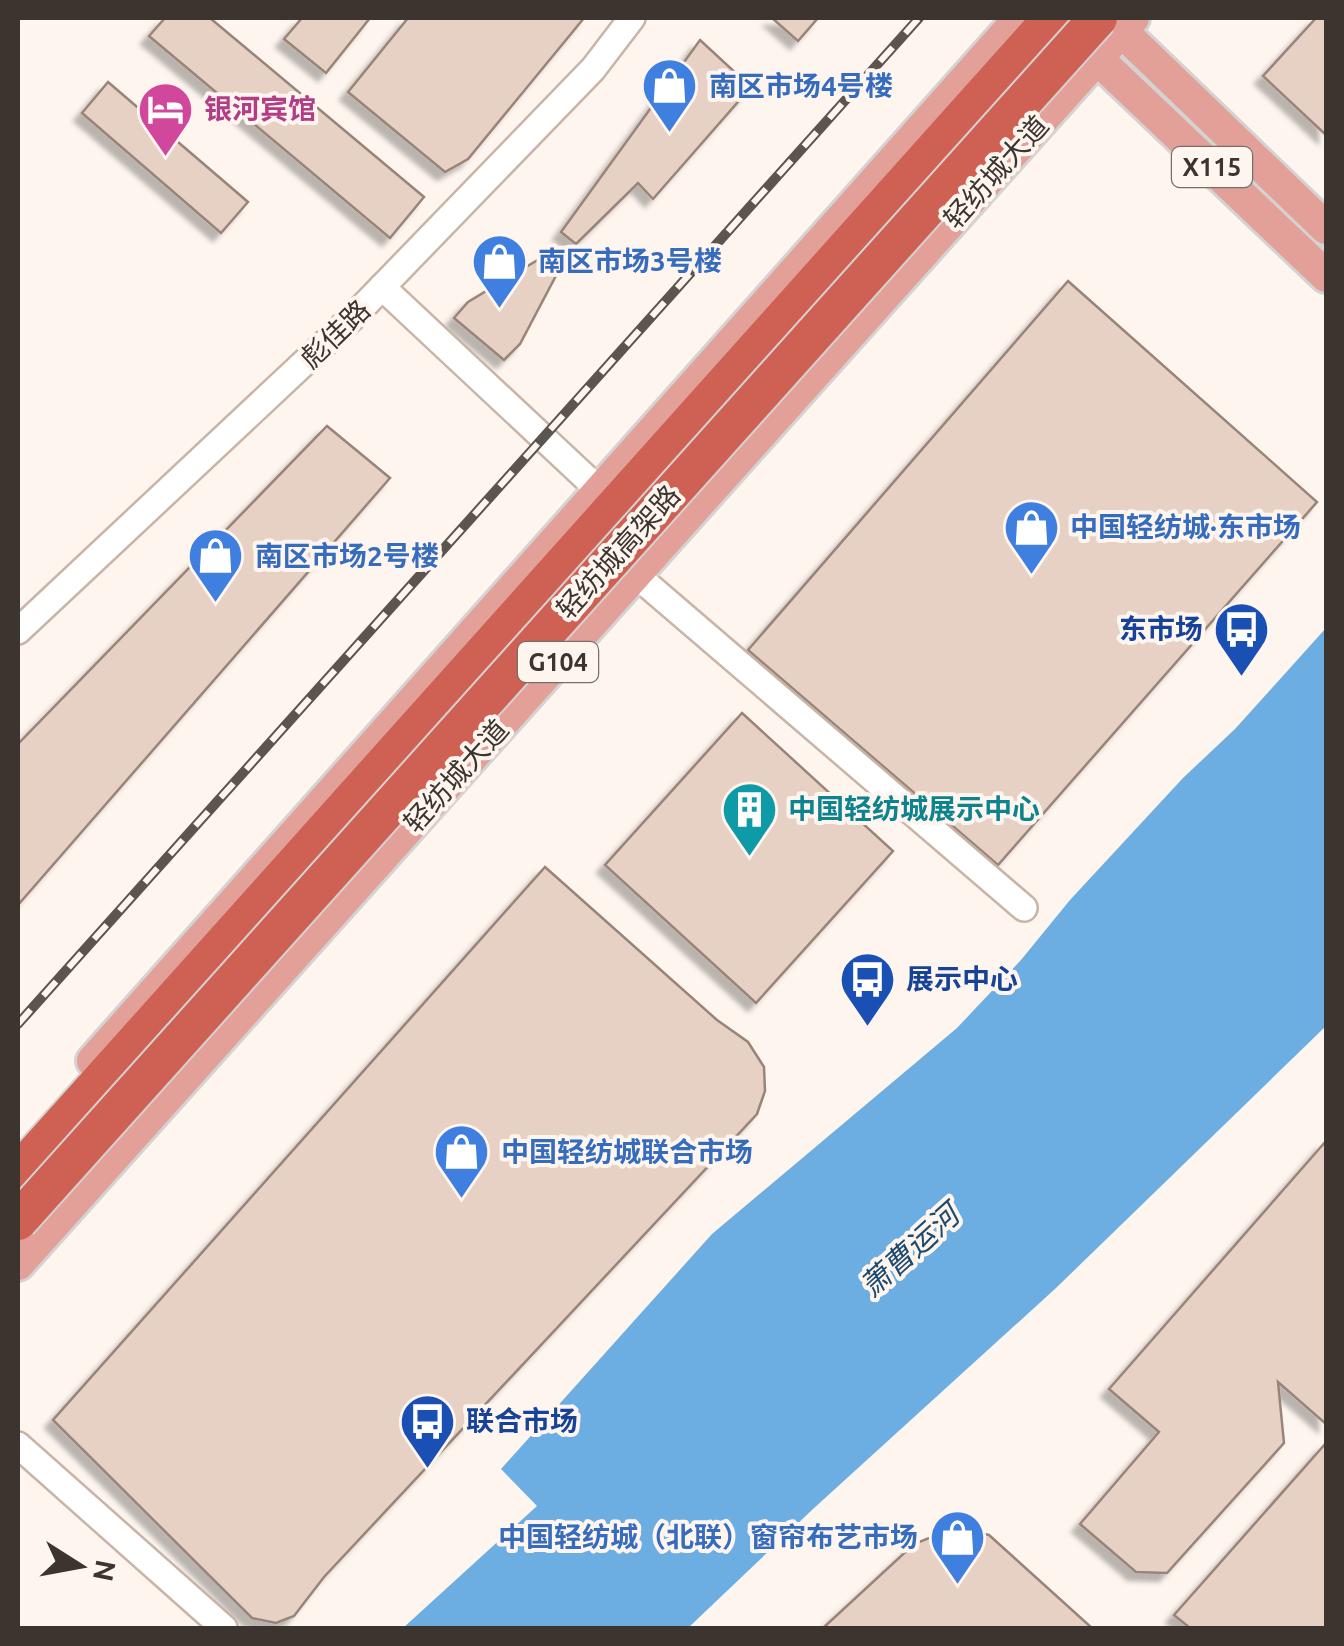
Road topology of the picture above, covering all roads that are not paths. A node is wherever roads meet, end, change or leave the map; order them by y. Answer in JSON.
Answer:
{"nodes":[{"id":1,"x":632,"y":18,"type":"edge"},
{"id":2,"x":1053,"y":18,"type":"edge"},
{"id":3,"x":1115,"y":21,"type":"edge"},
{"id":4,"x":1005,"y":23,"type":"edge"},
{"id":5,"x":1097,"y":58,"type":"junction"},
{"id":6,"x":1326,"y":228,"type":"edge"},
{"id":7,"x":1326,"y":276,"type":"edge"},
{"id":8,"x":382,"y":287,"type":"junction"},
{"id":9,"x":600,"y":491,"type":"junction"},
{"id":10,"x":636,"y":575,"type":"junction"},
{"id":11,"x":18,"y":631,"type":"edge"},
{"id":12,"x":1024,"y":908,"type":"dead end"},
{"id":13,"x":18,"y":1146,"type":"edge"},
{"id":14,"x":18,"y":1173,"type":"edge"},
{"id":15,"x":18,"y":1220,"type":"edge"},
{"id":16,"x":18,"y":1264,"type":"edge"},
{"id":17,"x":18,"y":1445,"type":"edge"},
{"id":18,"x":224,"y":1628,"type":"edge"}],
"edges":[{"from":1,"to":8,"type":"street","name":"彪佳路"},
{"from":2,"to":5,"type":"main road","number":"X115"},
{"from":2,"to":14,"type":"highway","name":"轻纺城高架路"},
{"from":3,"to":5,"type":"main road","name":"轻纺城大道","number":"G104"},
{"from":3,"to":6,"type":"main road","number":"X115"},
{"from":3,"to":15,"type":"highway","name":"轻纺城高架路","bridge":true},
{"from":4,"to":9,"type":"main road","number":"G104"},
{"from":5,"to":7,"type":"main road","number":"X115"},
{"from":5,"to":10,"type":"main road","name":"轻纺城大道","number":"G104"},
{"from":8,"to":9,"type":"street"},
{"from":8,"to":11,"type":"street","name":"彪佳路"},
{"from":9,"to":13,"type":"main road","number":"G104"},
{"from":10,"to":12,"type":"street"},
{"from":10,"to":16,"type":"main road","name":"轻纺城大道","number":"G104"},
{"from":17,"to":18,"type":"street"}]}
